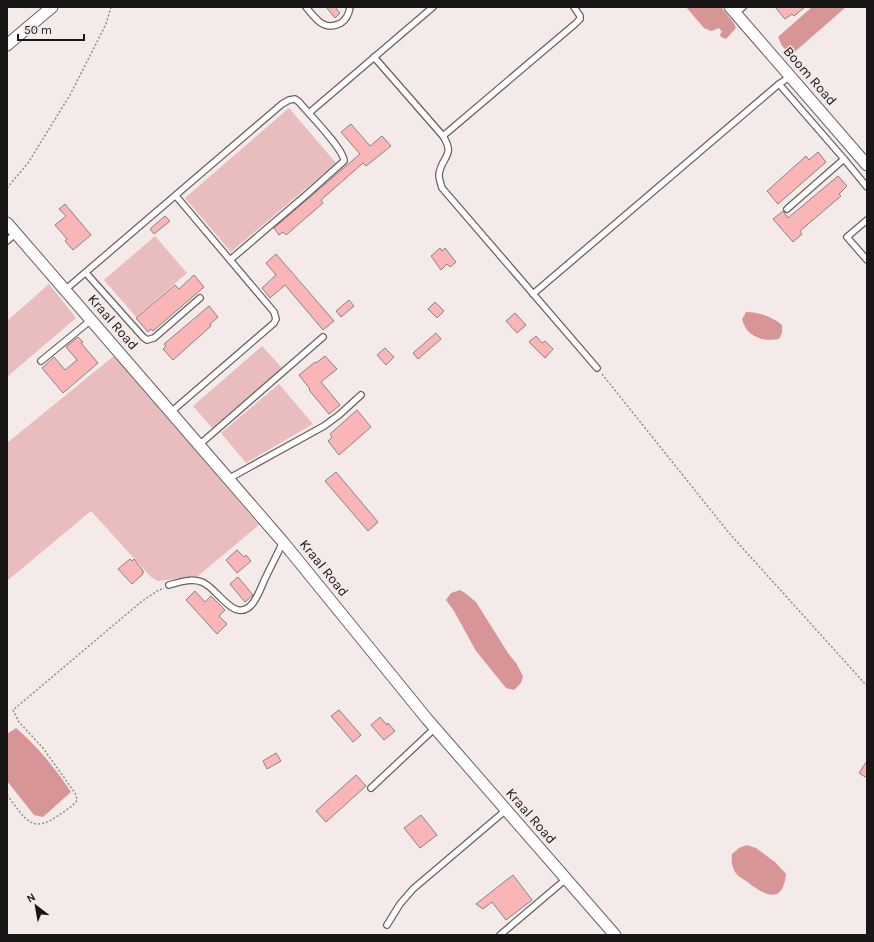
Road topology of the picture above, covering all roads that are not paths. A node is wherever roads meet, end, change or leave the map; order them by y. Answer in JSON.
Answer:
{"nodes":[{"id":1,"x":52,"y":7,"type":"edge"},
{"id":2,"x":306,"y":7,"type":"edge"},
{"id":3,"x":350,"y":7,"type":"edge"},
{"id":4,"x":433,"y":7,"type":"edge"},
{"id":5,"x":574,"y":7,"type":"edge"},
{"id":6,"x":736,"y":9,"type":"edge"},
{"id":7,"x":7,"y":45,"type":"edge"},
{"id":8,"x":374,"y":57,"type":"junction"},
{"id":9,"x":791,"y":76,"type":"junction"},
{"id":10,"x":779,"y":84,"type":"junction"},
{"id":11,"x":309,"y":113,"type":"junction"},
{"id":12,"x":443,"y":136,"type":"junction"},
{"id":13,"x":844,"y":160,"type":"junction"},
{"id":14,"x":867,"y":165,"type":"edge"},
{"id":15,"x":867,"y":187,"type":"edge"},
{"id":16,"x":176,"y":196,"type":"junction"},
{"id":17,"x":787,"y":209,"type":"dead end"},
{"id":18,"x":867,"y":220,"type":"edge"},
{"id":19,"x":7,"y":223,"type":"edge"},
{"id":20,"x":16,"y":233,"type":"junction"},
{"id":21,"x":7,"y":241,"type":"edge"},
{"id":22,"x":230,"y":260,"type":"junction"},
{"id":23,"x":867,"y":260,"type":"edge"},
{"id":24,"x":86,"y":272,"type":"junction"},
{"id":25,"x":65,"y":290,"type":"junction"},
{"id":26,"x":533,"y":294,"type":"junction"},
{"id":27,"x":200,"y":298,"type":"dead end"},
{"id":28,"x":91,"y":320,"type":"junction"},
{"id":29,"x":323,"y":337,"type":"dead end"},
{"id":30,"x":41,"y":361,"type":"dead end"},
{"id":31,"x":597,"y":368,"type":"road end"},
{"id":32,"x":361,"y":395,"type":"dead end"},
{"id":33,"x":171,"y":412,"type":"junction"},
{"id":34,"x":199,"y":445,"type":"junction"},
{"id":35,"x":228,"y":479,"type":"junction"},
{"id":36,"x":283,"y":542,"type":"junction"},
{"id":37,"x":169,"y":585,"type":"road end"},
{"id":38,"x":435,"y":728,"type":"junction"},
{"id":39,"x":371,"y":788,"type":"dead end"},
{"id":40,"x":506,"y":810,"type":"junction"},
{"id":41,"x":566,"y":879,"type":"junction"},
{"id":42,"x":388,"y":925,"type":"dead end"},
{"id":43,"x":612,"y":934,"type":"edge"},
{"id":44,"x":500,"y":935,"type":"edge"}],
"edges":[{"from":1,"to":7,"type":"street"},
{"from":2,"to":3,"type":"lane"},
{"from":4,"to":8,"type":"lane"},
{"from":5,"to":12,"type":"lane"},
{"from":6,"to":9,"type":"street","name":"Boom Road"},
{"from":8,"to":11,"type":"lane"},
{"from":8,"to":12,"type":"lane"},
{"from":9,"to":10,"type":"lane"},
{"from":9,"to":14,"type":"street","name":"Boom Road"},
{"from":10,"to":13,"type":"lane"},
{"from":10,"to":26,"type":"lane"},
{"from":11,"to":16,"type":"lane"},
{"from":11,"to":22,"type":"lane"},
{"from":12,"to":26,"type":"lane"},
{"from":13,"to":15,"type":"lane"},
{"from":13,"to":17,"type":"lane"},
{"from":16,"to":22,"type":"lane"},
{"from":16,"to":24,"type":"lane"},
{"from":18,"to":23,"type":"lane"},
{"from":19,"to":20,"type":"street","name":"Kraal Road"},
{"from":20,"to":21,"type":"lane"},
{"from":20,"to":25,"type":"street","name":"Kraal Road"},
{"from":22,"to":33,"type":"lane"},
{"from":24,"to":25,"type":"lane"},
{"from":24,"to":27,"type":"lane"},
{"from":25,"to":28,"type":"street","name":"Kraal Road"},
{"from":26,"to":31,"type":"lane"},
{"from":28,"to":30,"type":"lane"},
{"from":28,"to":33,"type":"street","name":"Kraal Road"},
{"from":29,"to":34,"type":"lane"},
{"from":32,"to":35,"type":"lane"},
{"from":33,"to":34,"type":"street","name":"Kraal Road"},
{"from":34,"to":35,"type":"street","name":"Kraal Road"},
{"from":35,"to":36,"type":"street","name":"Kraal Road"},
{"from":36,"to":37,"type":"lane"},
{"from":36,"to":38,"type":"street","name":"Kraal Road"},
{"from":38,"to":39,"type":"lane"},
{"from":38,"to":40,"type":"street","name":"Kraal Road"},
{"from":40,"to":41,"type":"street","name":"Kraal Road"},
{"from":40,"to":42,"type":"lane"},
{"from":41,"to":43,"type":"street","name":"Kraal Road"},
{"from":41,"to":44,"type":"lane"}]}
